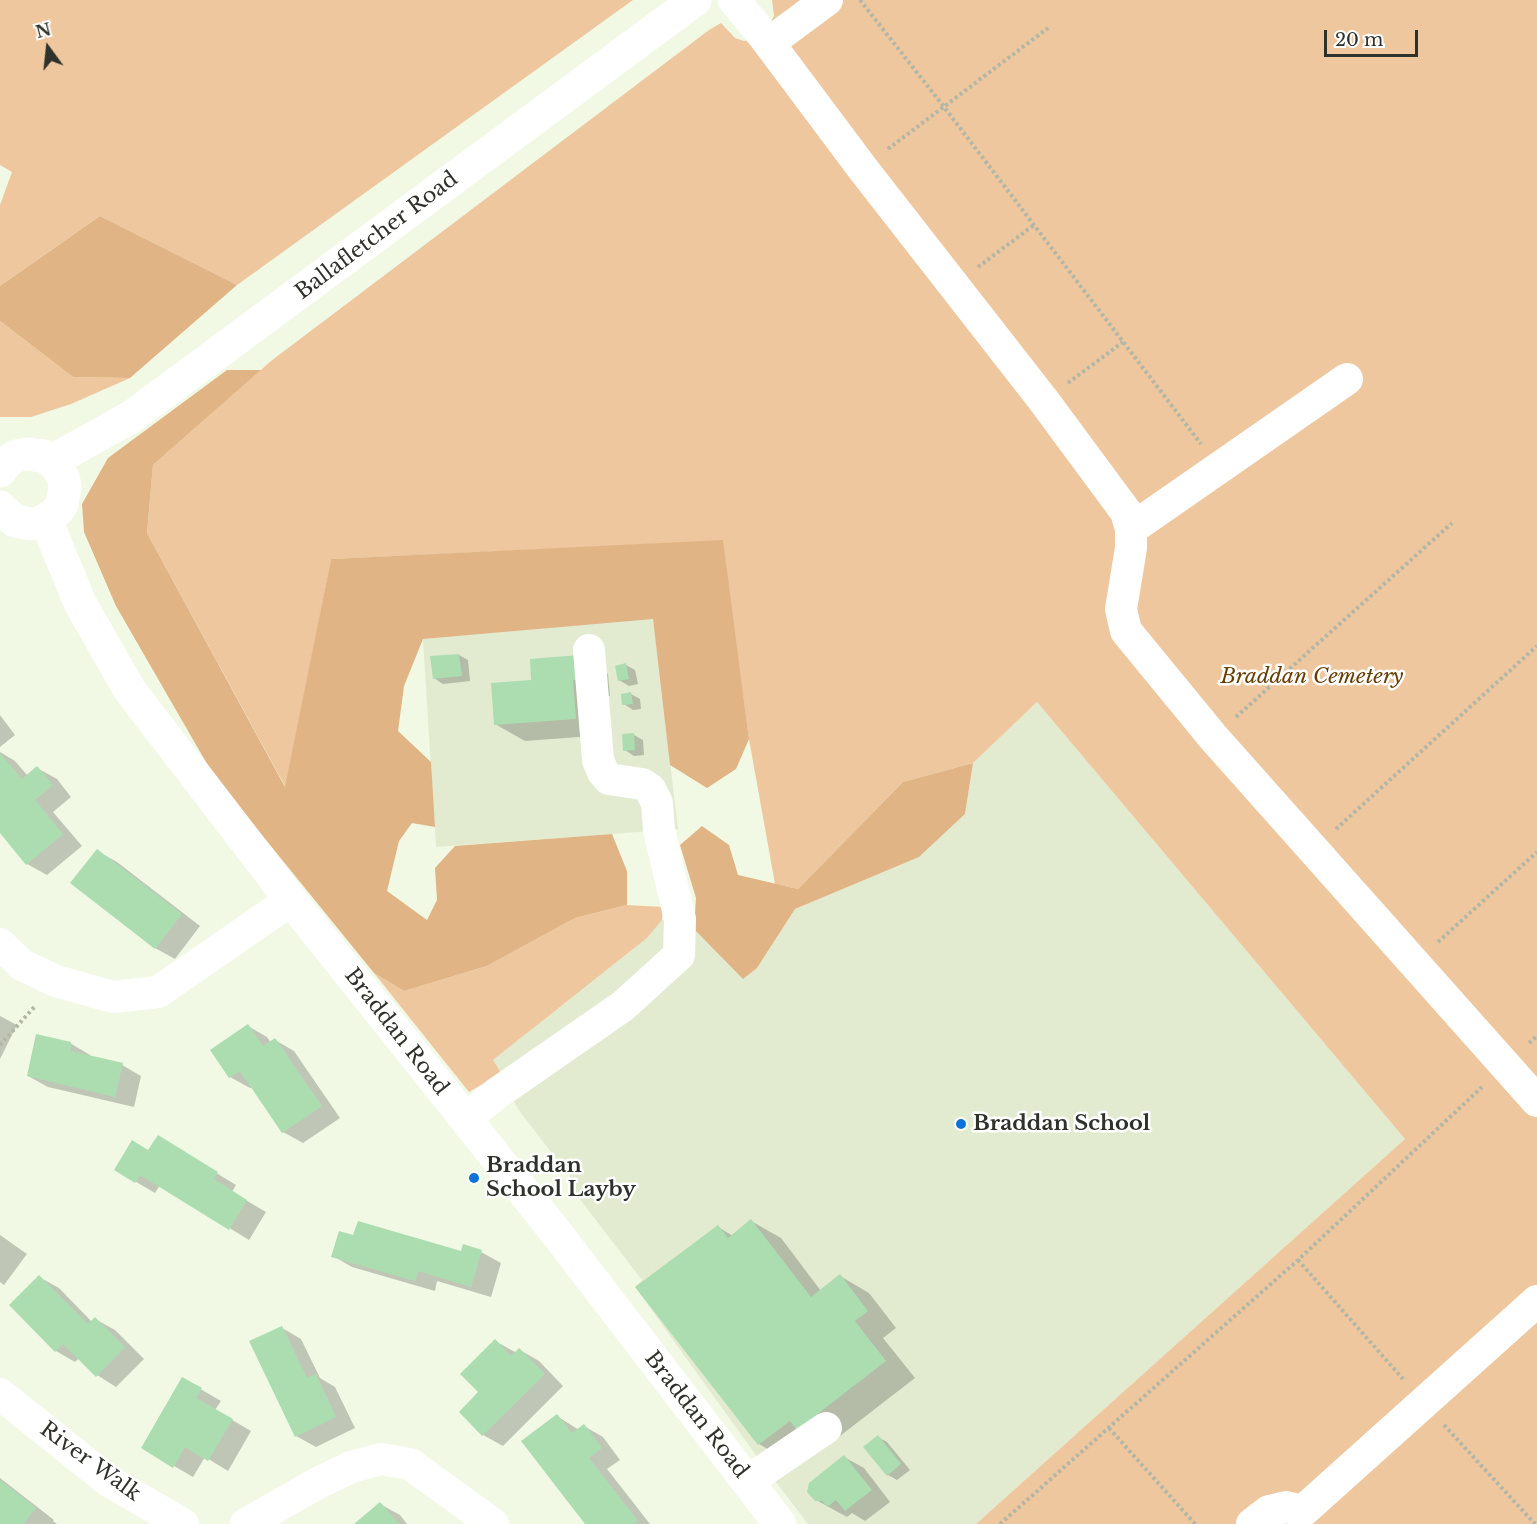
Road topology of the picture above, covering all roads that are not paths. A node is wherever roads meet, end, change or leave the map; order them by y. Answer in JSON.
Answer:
{"nodes":[{"id":1,"x":695,"y":0,"type":"edge"},
{"id":2,"x":734,"y":0,"type":"edge"},
{"id":3,"x":827,"y":0,"type":"edge"},
{"id":4,"x":769,"y":43,"type":"junction"},
{"id":5,"x":1347,"y":379,"type":"dead end"},
{"id":6,"x":52,"y":461,"type":"junction"},
{"id":7,"x":0,"y":471,"type":"edge"},
{"id":8,"x":0,"y":507,"type":"edge"},
{"id":9,"x":46,"y":520,"type":"junction"},
{"id":10,"x":1131,"y":529,"type":"junction"},
{"id":11,"x":589,"y":650,"type":"dead end"},
{"id":12,"x":291,"y":900,"type":"junction"},
{"id":13,"x":0,"y":944,"type":"edge"},
{"id":14,"x":1537,"y":1101,"type":"edge"},
{"id":15,"x":465,"y":1119,"type":"junction"},
{"id":16,"x":1537,"y":1301,"type":"edge"},
{"id":17,"x":0,"y":1394,"type":"edge"},
{"id":18,"x":826,"y":1428,"type":"dead end"},
{"id":19,"x":748,"y":1482,"type":"junction"},
{"id":20,"x":1305,"y":1517,"type":"edge"},
{"id":21,"x":183,"y":1524,"type":"edge"},
{"id":22,"x":246,"y":1524,"type":"edge"},
{"id":23,"x":493,"y":1524,"type":"edge"},
{"id":24,"x":780,"y":1524,"type":"edge"},
{"id":25,"x":1252,"y":1524,"type":"edge"}],
"edges":[{"from":1,"to":6,"type":"highway","name":"Ballafletcher Road"},
{"from":2,"to":4,"type":"street"},
{"from":3,"to":4,"type":"street"},
{"from":4,"to":10,"type":"street"},
{"from":5,"to":10,"type":"street"},
{"from":6,"to":7,"type":"highway"},
{"from":6,"to":9,"type":"highway"},
{"from":8,"to":9,"type":"highway"},
{"from":9,"to":12,"type":"highway","name":"Braddan Road"},
{"from":10,"to":14,"type":"street"},
{"from":11,"to":15,"type":"street"},
{"from":12,"to":13,"type":"street"},
{"from":12,"to":15,"type":"highway","name":"Braddan Road"},
{"from":15,"to":19,"type":"highway","name":"Braddan Road"},
{"from":16,"to":20,"type":"street"},
{"from":17,"to":21,"type":"street","name":"River Walk"},
{"from":18,"to":19,"type":"street"},
{"from":19,"to":24,"type":"highway","name":"Braddan Road"},
{"from":20,"to":25,"type":"street"},
{"from":22,"to":23,"type":"street"}]}
